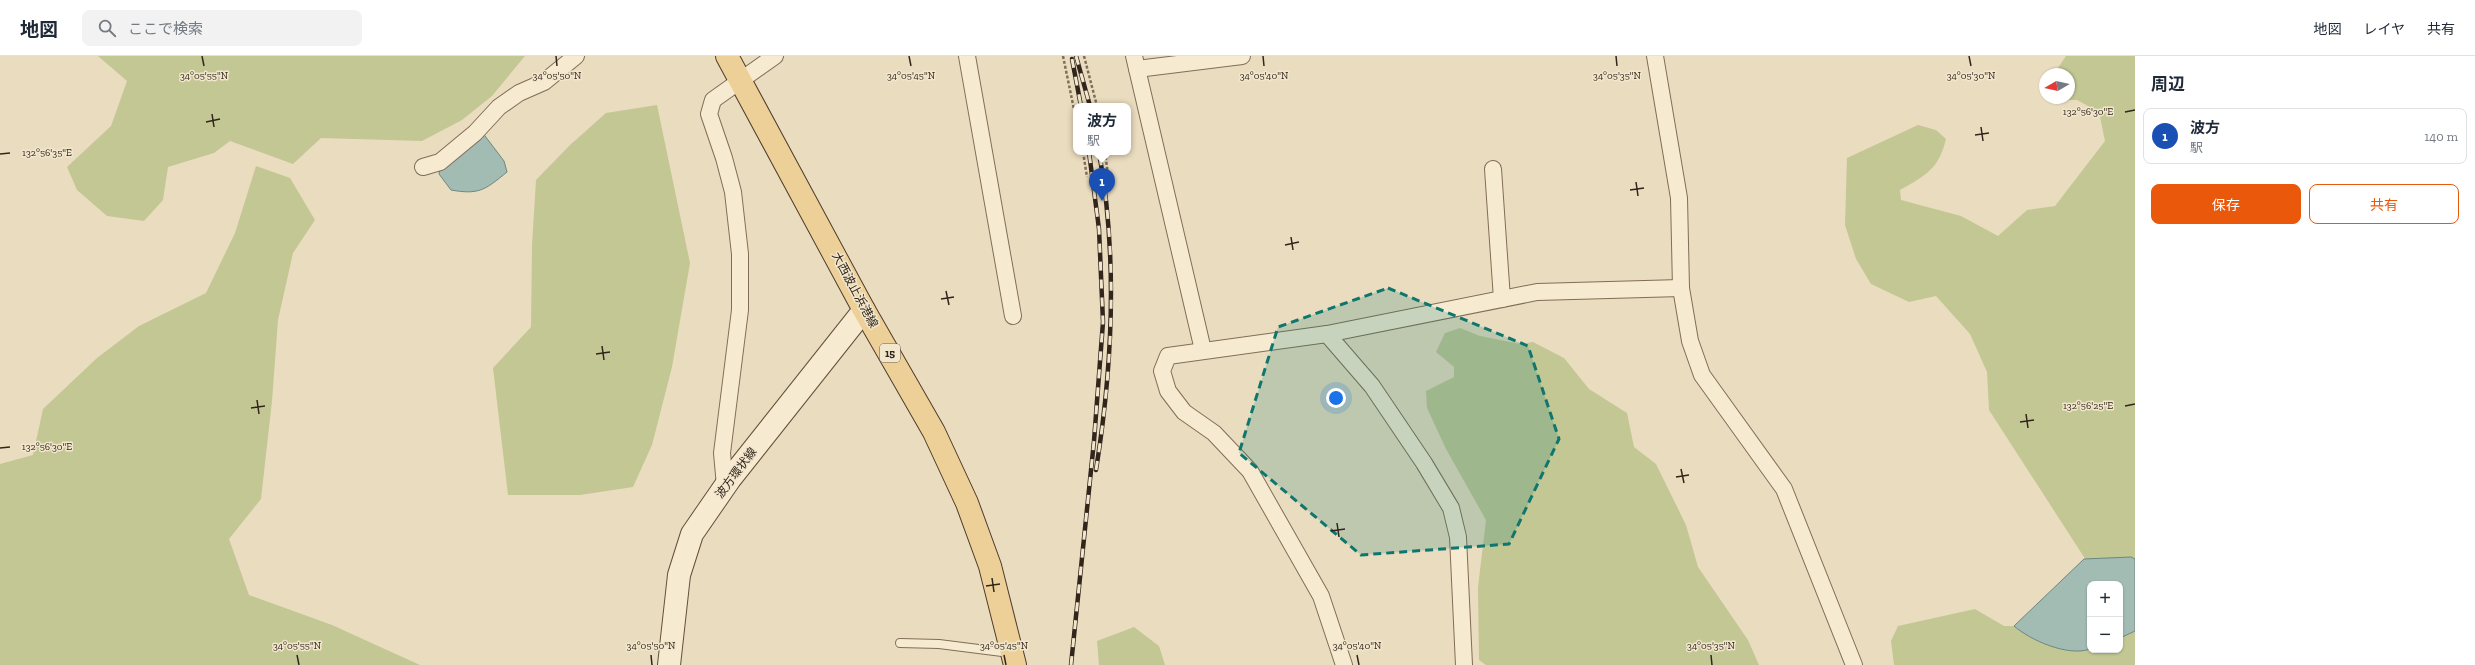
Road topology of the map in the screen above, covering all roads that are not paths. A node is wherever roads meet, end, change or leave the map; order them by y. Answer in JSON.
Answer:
{"nodes":[{"id":1,"x":576,"y":56,"type":"edge"},
{"id":2,"x":727,"y":56,"type":"edge"},
{"id":3,"x":775,"y":56,"type":"edge"},
{"id":4,"x":967,"y":56,"type":"edge"},
{"id":5,"x":1242,"y":56,"type":"edge"},
{"id":6,"x":1655,"y":56,"type":"edge"},
{"id":7,"x":1135,"y":63,"type":"edge"},
{"id":8,"x":742,"y":82,"type":"junction"},
{"id":9,"x":423,"y":167,"type":"dead end"},
{"id":10,"x":1493,"y":169,"type":"dead end"},
{"id":11,"x":1681,"y":288,"type":"junction"},
{"id":12,"x":1502,"y":299,"type":"junction"},
{"id":13,"x":864,"y":310,"type":"junction"},
{"id":14,"x":1012,"y":316,"type":"dead end"},
{"id":15,"x":1327,"y":334,"type":"junction"},
{"id":16,"x":1203,"y":350,"type":"junction"},
{"id":17,"x":725,"y":486,"type":"junction"},
{"id":18,"x":900,"y":644,"type":"dead end"},
{"id":19,"x":1014,"y":659,"type":"edge"},
{"id":20,"x":669,"y":665,"type":"edge"},
{"id":21,"x":1344,"y":665,"type":"edge"},
{"id":22,"x":1464,"y":665,"type":"edge"},
{"id":23,"x":1854,"y":665,"type":"edge"}],
"edges":[{"from":1,"to":9,"type":"street"},
{"from":2,"to":8,"type":"main road","name":"大西波止浜港線","number":"15"},
{"from":3,"to":8,"type":"street"},
{"from":4,"to":14,"type":"street"},
{"from":5,"to":7,"type":"street"},
{"from":6,"to":11,"type":"street"},
{"from":7,"to":16,"type":"street"},
{"from":8,"to":13,"type":"main road","name":"大西波止浜港線","number":"15"},
{"from":8,"to":17,"type":"street"},
{"from":10,"to":12,"type":"street"},
{"from":11,"to":12,"type":"street"},
{"from":11,"to":23,"type":"street"},
{"from":12,"to":15,"type":"street"},
{"from":13,"to":17,"type":"main road","name":"波方環状線"},
{"from":13,"to":19,"type":"main road","name":"大西波止浜港線","number":"15"},
{"from":15,"to":16,"type":"street"},
{"from":15,"to":22,"type":"street"},
{"from":16,"to":21,"type":"street"},
{"from":17,"to":20,"type":"main road","name":"波方環状線"},
{"from":18,"to":19,"type":"lane"}]}
